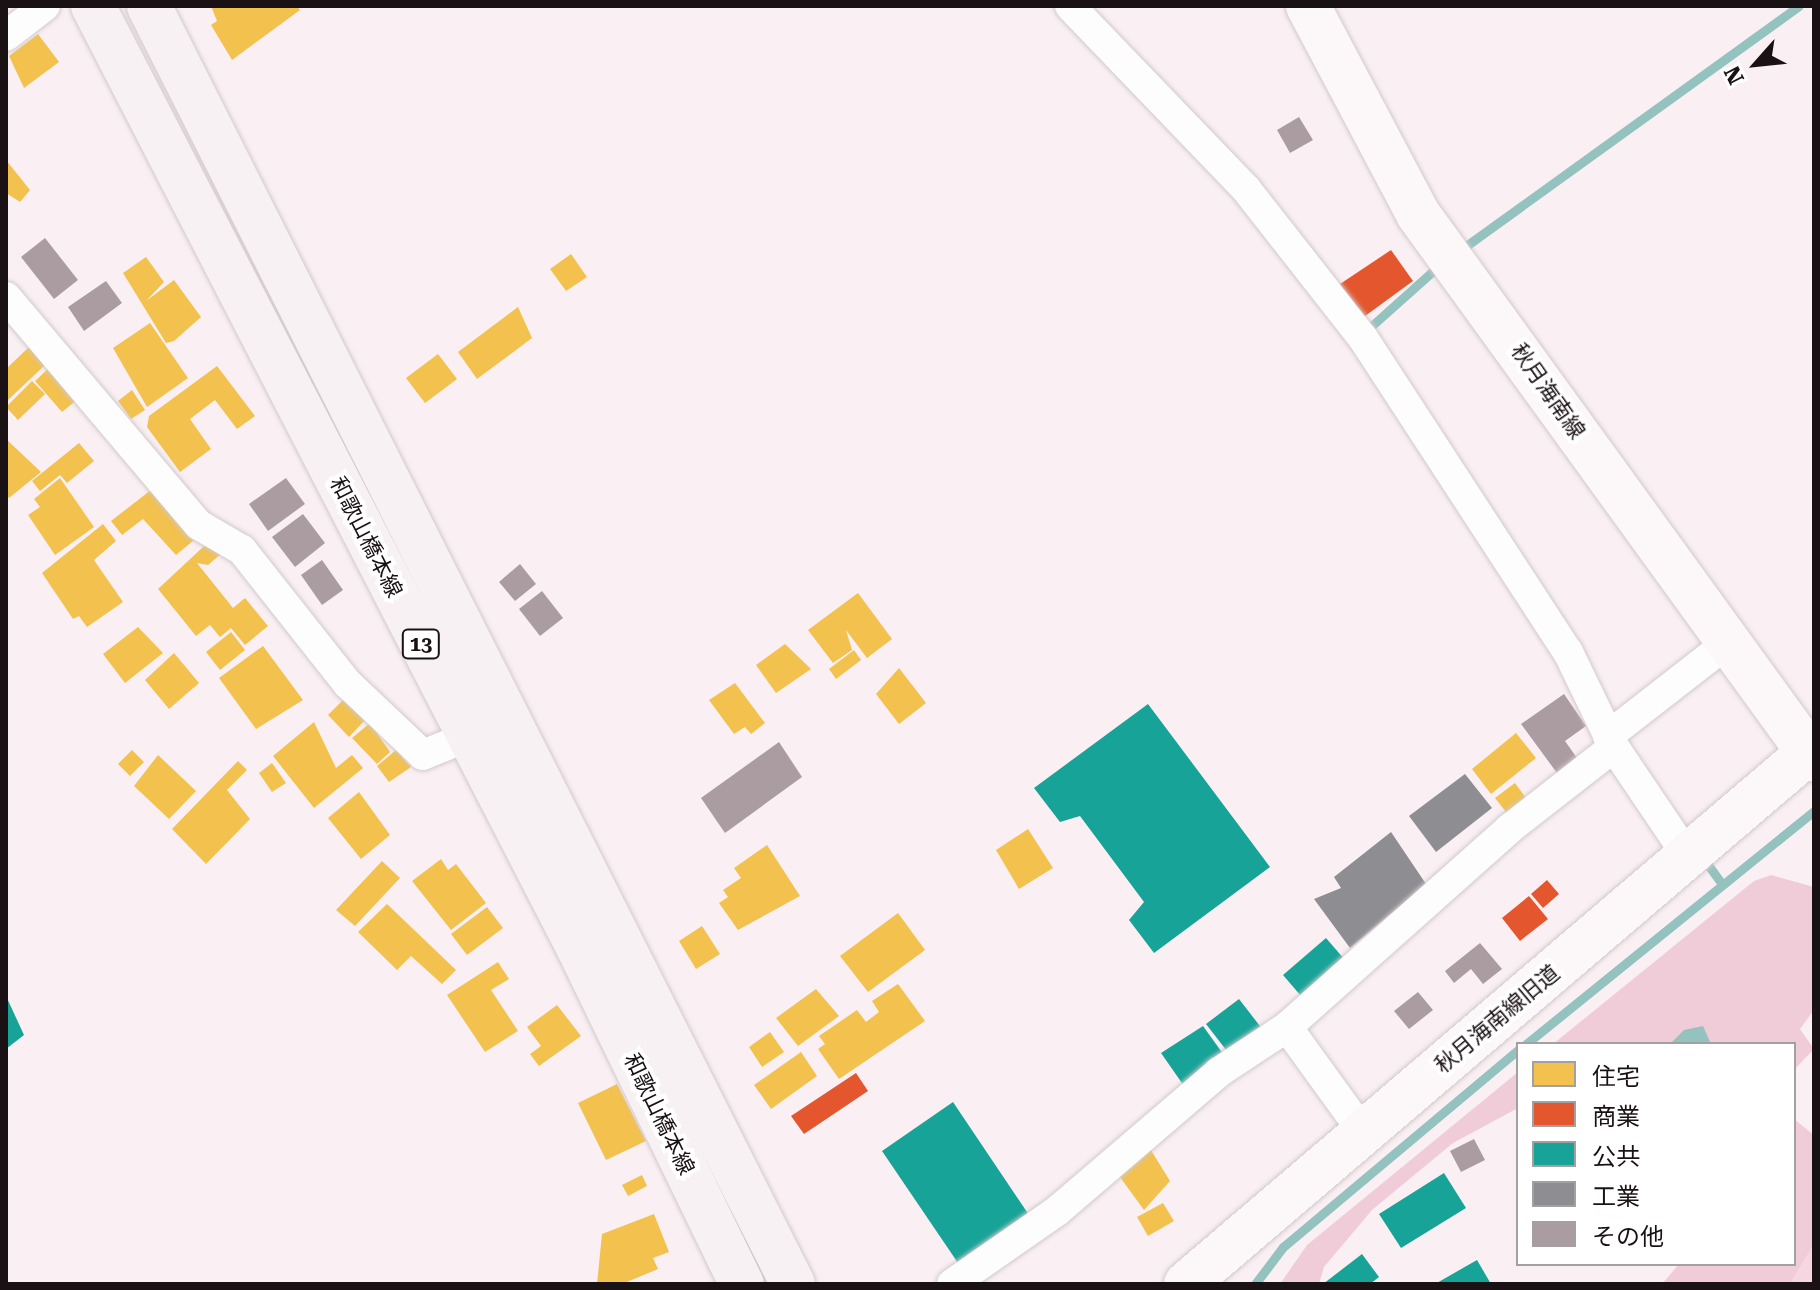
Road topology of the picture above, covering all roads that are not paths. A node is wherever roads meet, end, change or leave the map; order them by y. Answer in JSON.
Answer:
{"nodes":[{"id":1,"x":45,"y":6,"type":"edge"},
{"id":2,"x":93,"y":6,"type":"edge"},
{"id":3,"x":149,"y":6,"type":"edge"},
{"id":4,"x":1070,"y":6,"type":"edge"},
{"id":5,"x":1308,"y":6,"type":"edge"},
{"id":6,"x":6,"y":36,"type":"edge"},
{"id":7,"x":6,"y":297,"type":"edge"},
{"id":8,"x":1726,"y":644,"type":"junction"},
{"id":9,"x":487,"y":728,"type":"junction"},
{"id":10,"x":1611,"y":741,"type":"junction"},
{"id":11,"x":1811,"y":757,"type":"edge"},
{"id":12,"x":1689,"y":858,"type":"junction"},
{"id":13,"x":1287,"y":1027,"type":"junction"},
{"id":14,"x":1363,"y":1132,"type":"junction"},
{"id":15,"x":742,"y":1284,"type":"edge"},
{"id":16,"x":793,"y":1284,"type":"edge"},
{"id":17,"x":952,"y":1284,"type":"edge"},
{"id":18,"x":1186,"y":1284,"type":"edge"}],
"edges":[{"from":1,"to":6,"type":"street"},
{"from":2,"to":9,"type":"main road","name":"和歌山橋本線","number":"13"},
{"from":3,"to":9,"type":"main road","name":"和歌山橋本線","number":"13"},
{"from":4,"to":10,"type":"street"},
{"from":5,"to":8,"type":"main road","name":"秋月海南線"},
{"from":7,"to":9,"type":"street"},
{"from":8,"to":10,"type":"street"},
{"from":8,"to":11,"type":"main road","name":"秋月海南線"},
{"from":9,"to":15,"type":"main road","name":"和歌山橋本線","number":"13"},
{"from":9,"to":16,"type":"main road","name":"和歌山橋本線","number":"13"},
{"from":10,"to":12,"type":"street"},
{"from":10,"to":13,"type":"street"},
{"from":11,"to":12,"type":"main road","name":"秋月海南線旧道"},
{"from":12,"to":14,"type":"main road","name":"秋月海南線旧道"},
{"from":13,"to":14,"type":"street"},
{"from":13,"to":17,"type":"street"},
{"from":14,"to":18,"type":"main road","name":"秋月海南線旧道"}]}
